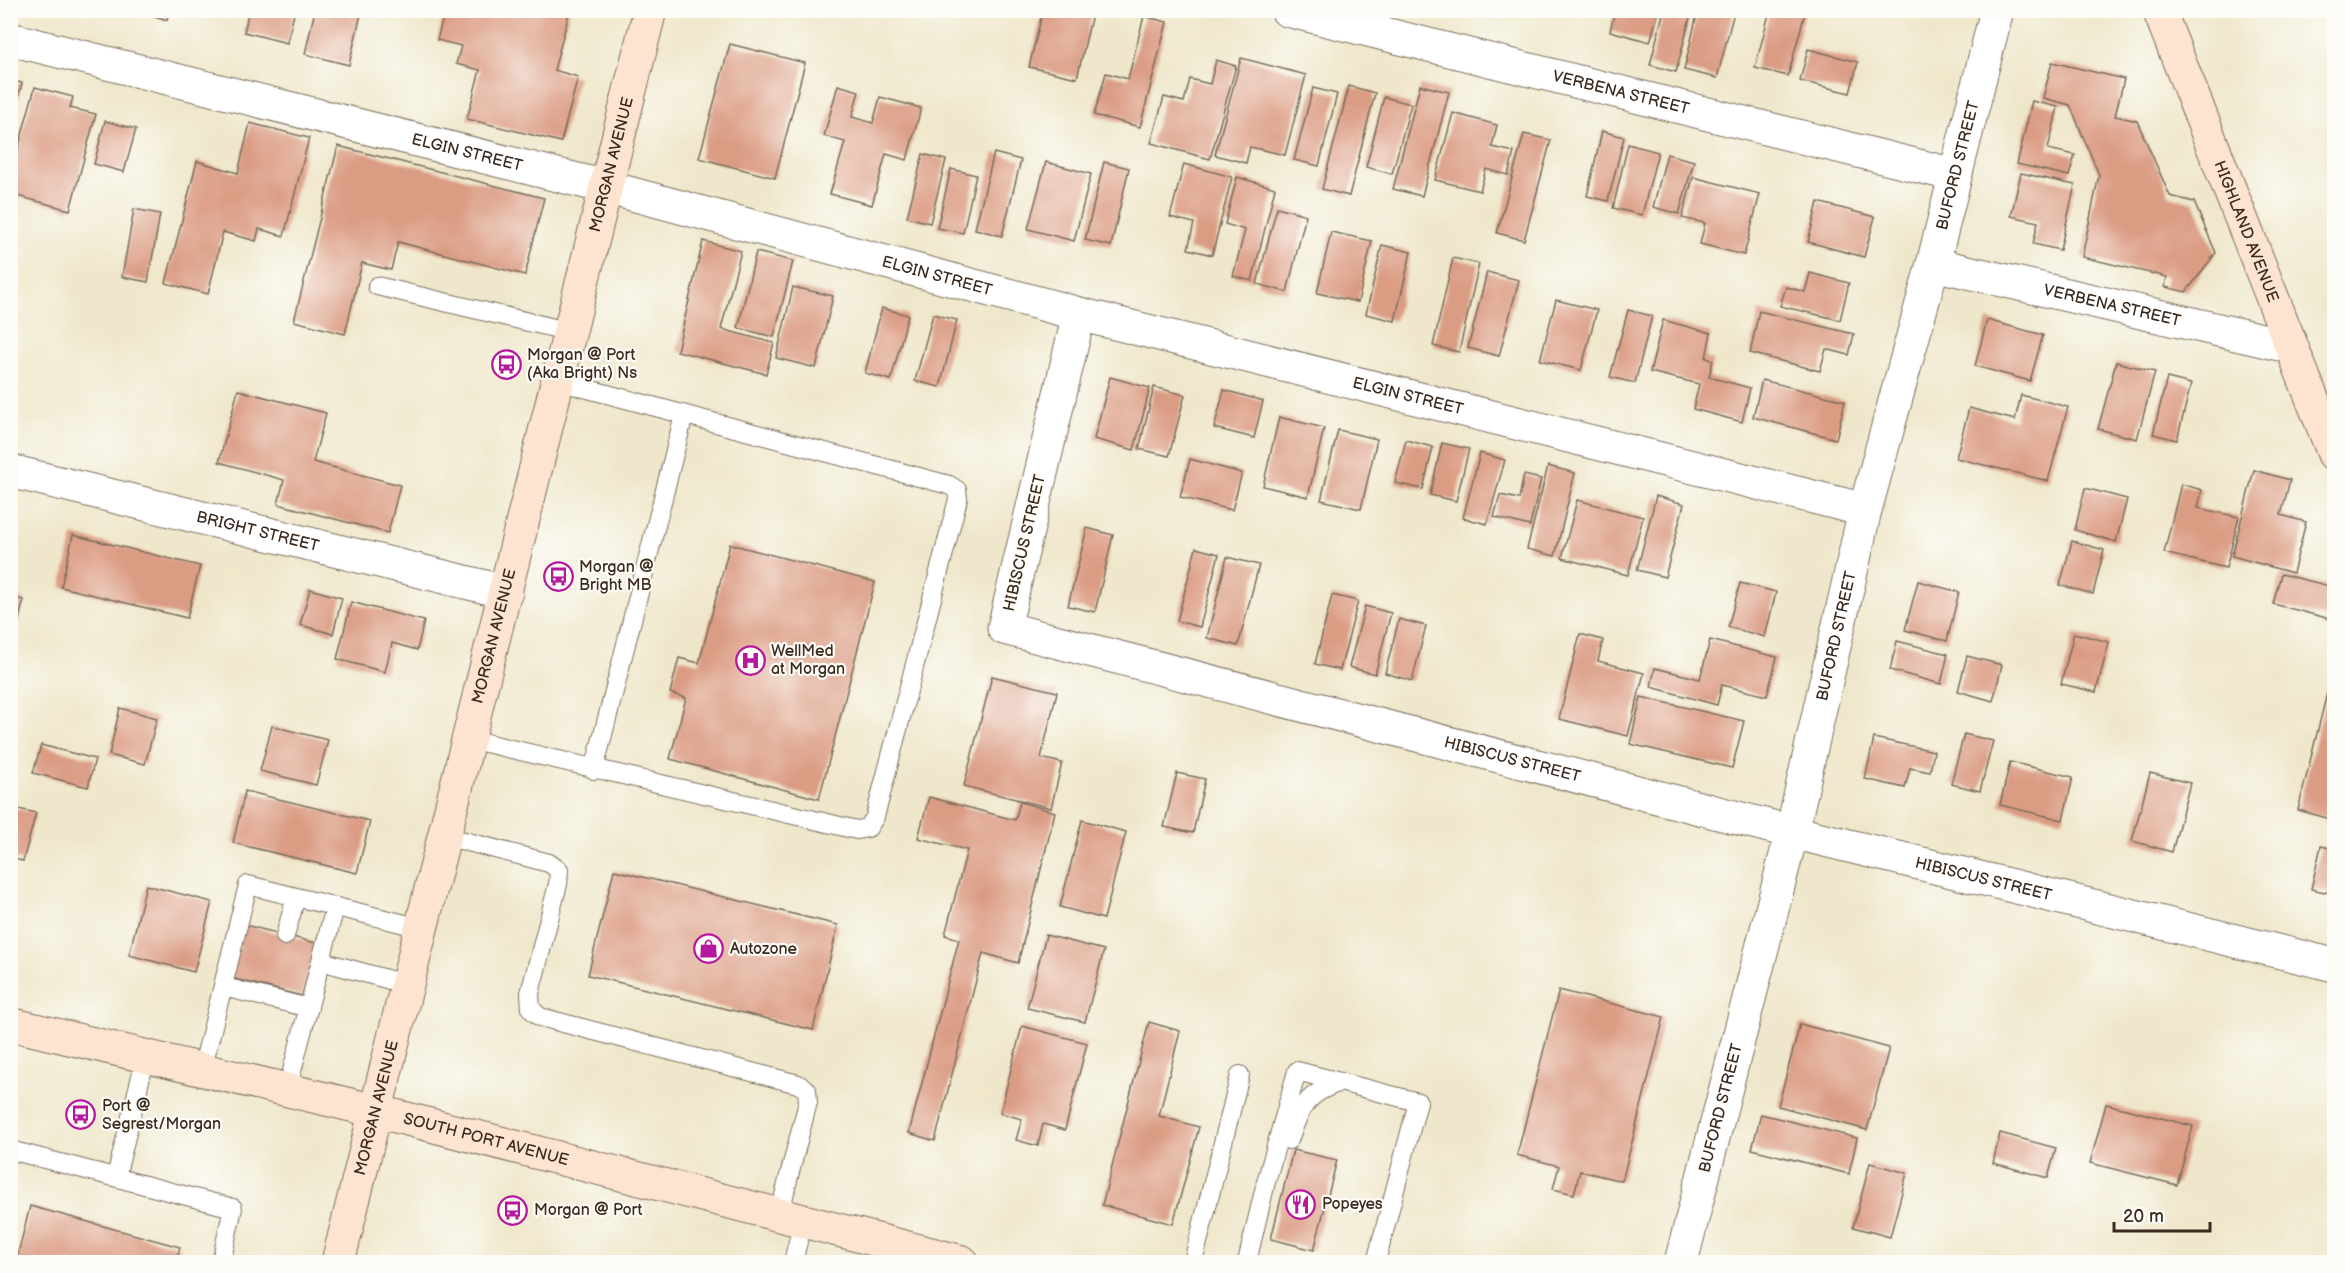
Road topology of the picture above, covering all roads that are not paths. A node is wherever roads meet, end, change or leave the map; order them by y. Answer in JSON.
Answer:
{"nodes":[{"id":1,"x":650,"y":10,"type":"edge"},
{"id":2,"x":1287,"y":10,"type":"edge"},
{"id":3,"x":1997,"y":10,"type":"edge"},
{"id":4,"x":2159,"y":10,"type":"edge"},
{"id":5,"x":10,"y":39,"type":"edge"},
{"id":6,"x":1955,"y":175,"type":"junction"},
{"id":7,"x":606,"y":188,"type":"junction"},
{"id":8,"x":1933,"y":264,"type":"junction"},
{"id":9,"x":377,"y":286,"type":"dead end"},
{"id":10,"x":1079,"y":314,"type":"junction"},
{"id":11,"x":571,"y":332,"type":"junction"},
{"id":12,"x":2292,"y":347,"type":"junction"},
{"id":13,"x":558,"y":381,"type":"junction"},
{"id":14,"x":684,"y":415,"type":"junction"},
{"id":15,"x":2334,"y":454,"type":"edge"},
{"id":16,"x":10,"y":471,"type":"edge"},
{"id":17,"x":1865,"y":510,"type":"junction"},
{"id":18,"x":506,"y":592,"type":"junction"},
{"id":19,"x":469,"y":739,"type":"junction"},
{"id":20,"x":594,"y":770,"type":"junction"},
{"id":21,"x":1792,"y":832,"type":"junction"},
{"id":22,"x":445,"y":836,"type":"junction"},
{"id":23,"x":296,"y":897,"type":"junction"},
{"id":24,"x":335,"y":907,"type":"junction"},
{"id":25,"x":421,"y":928,"type":"junction"},
{"id":26,"x":285,"y":936,"type":"dead end"},
{"id":27,"x":321,"y":961,"type":"junction"},
{"id":28,"x":2334,"y":964,"type":"edge"},
{"id":29,"x":408,"y":985,"type":"junction"},
{"id":30,"x":224,"y":987,"type":"junction"},
{"id":31,"x":309,"y":1008,"type":"junction"},
{"id":32,"x":10,"y":1024,"type":"edge"},
{"id":33,"x":146,"y":1056,"type":"junction"},
{"id":34,"x":202,"y":1070,"type":"junction"},
{"id":35,"x":1240,"y":1075,"type":"dead end"},
{"id":36,"x":1340,"y":1082,"type":"junction"},
{"id":37,"x":287,"y":1090,"type":"junction"},
{"id":38,"x":376,"y":1111,"type":"junction"},
{"id":39,"x":10,"y":1150,"type":"edge"},
{"id":40,"x":116,"y":1177,"type":"junction"},
{"id":41,"x":791,"y":1218,"type":"junction"},
{"id":42,"x":1253,"y":1235,"type":"junction"},
{"id":43,"x":220,"y":1263,"type":"edge"},
{"id":44,"x":338,"y":1263,"type":"edge"},
{"id":45,"x":793,"y":1263,"type":"edge"},
{"id":46,"x":962,"y":1263,"type":"edge"},
{"id":47,"x":1194,"y":1263,"type":"edge"},
{"id":48,"x":1247,"y":1263,"type":"edge"},
{"id":49,"x":1376,"y":1263,"type":"edge"},
{"id":50,"x":1681,"y":1263,"type":"edge"}],
"edges":[{"from":1,"to":7,"type":"main road","name":"MORGAN AVENUE"},
{"from":2,"to":6,"type":"street","name":"VERBENA STREET"},
{"from":3,"to":6,"type":"street","name":"BUFORD STREET"},
{"from":4,"to":12,"type":"main road","name":"HIGHLAND AVENUE"},
{"from":5,"to":7,"type":"street","name":"ELGIN STREET"},
{"from":6,"to":8,"type":"street","name":"BUFORD STREET"},
{"from":7,"to":10,"type":"street","name":"ELGIN STREET"},
{"from":7,"to":11,"type":"main road","name":"MORGAN AVENUE"},
{"from":8,"to":12,"type":"street","name":"VERBENA STREET"},
{"from":8,"to":17,"type":"street","name":"BUFORD STREET"},
{"from":9,"to":11,"type":"lane"},
{"from":10,"to":17,"type":"street","name":"ELGIN STREET"},
{"from":10,"to":21,"type":"street","name":"HIBISCUS STREET"},
{"from":11,"to":13,"type":"main road","name":"MORGAN AVENUE"},
{"from":12,"to":15,"type":"main road","name":"HIGHLAND AVENUE"},
{"from":13,"to":14,"type":"lane"},
{"from":13,"to":18,"type":"main road","name":"MORGAN AVENUE"},
{"from":14,"to":20,"type":"lane"},
{"from":14,"to":20,"type":"lane"},
{"from":16,"to":18,"type":"street","name":"BRIGHT STREET"},
{"from":17,"to":21,"type":"street","name":"BUFORD STREET"},
{"from":18,"to":19,"type":"main road","name":"MORGAN AVENUE"},
{"from":19,"to":20,"type":"lane"},
{"from":19,"to":22,"type":"main road","name":"MORGAN AVENUE"},
{"from":21,"to":28,"type":"street","name":"HIBISCUS STREET"},
{"from":21,"to":50,"type":"street","name":"BUFORD STREET"},
{"from":22,"to":25,"type":"main road","name":"MORGAN AVENUE"},
{"from":22,"to":41,"type":"lane"},
{"from":23,"to":24,"type":"lane"},
{"from":23,"to":26,"type":"lane"},
{"from":23,"to":30,"type":"lane"},
{"from":24,"to":25,"type":"lane"},
{"from":24,"to":27,"type":"lane"},
{"from":25,"to":29,"type":"main road","name":"MORGAN AVENUE"},
{"from":27,"to":29,"type":"lane"},
{"from":27,"to":31,"type":"lane"},
{"from":29,"to":38,"type":"main road","name":"MORGAN AVENUE"},
{"from":30,"to":31,"type":"lane"},
{"from":30,"to":34,"type":"lane"},
{"from":31,"to":37,"type":"lane"},
{"from":32,"to":33,"type":"main road","name":"SOUTH PORT AVENUE"},
{"from":33,"to":34,"type":"main road","name":"SOUTH PORT AVENUE"},
{"from":33,"to":40,"type":"lane"},
{"from":34,"to":37,"type":"main road","name":"SOUTH PORT AVENUE"},
{"from":35,"to":47,"type":"lane"},
{"from":36,"to":42,"type":"lane"},
{"from":36,"to":42,"type":"lane"},
{"from":36,"to":49,"type":"lane"},
{"from":37,"to":38,"type":"main road","name":"SOUTH PORT AVENUE"},
{"from":38,"to":41,"type":"main road","name":"SOUTH PORT AVENUE"},
{"from":38,"to":44,"type":"main road","name":"MORGAN AVENUE"},
{"from":39,"to":40,"type":"lane"},
{"from":40,"to":43,"type":"lane"},
{"from":41,"to":45,"type":"lane"},
{"from":41,"to":46,"type":"main road","name":"SOUTH PORT AVENUE"},
{"from":42,"to":48,"type":"lane"}]}
